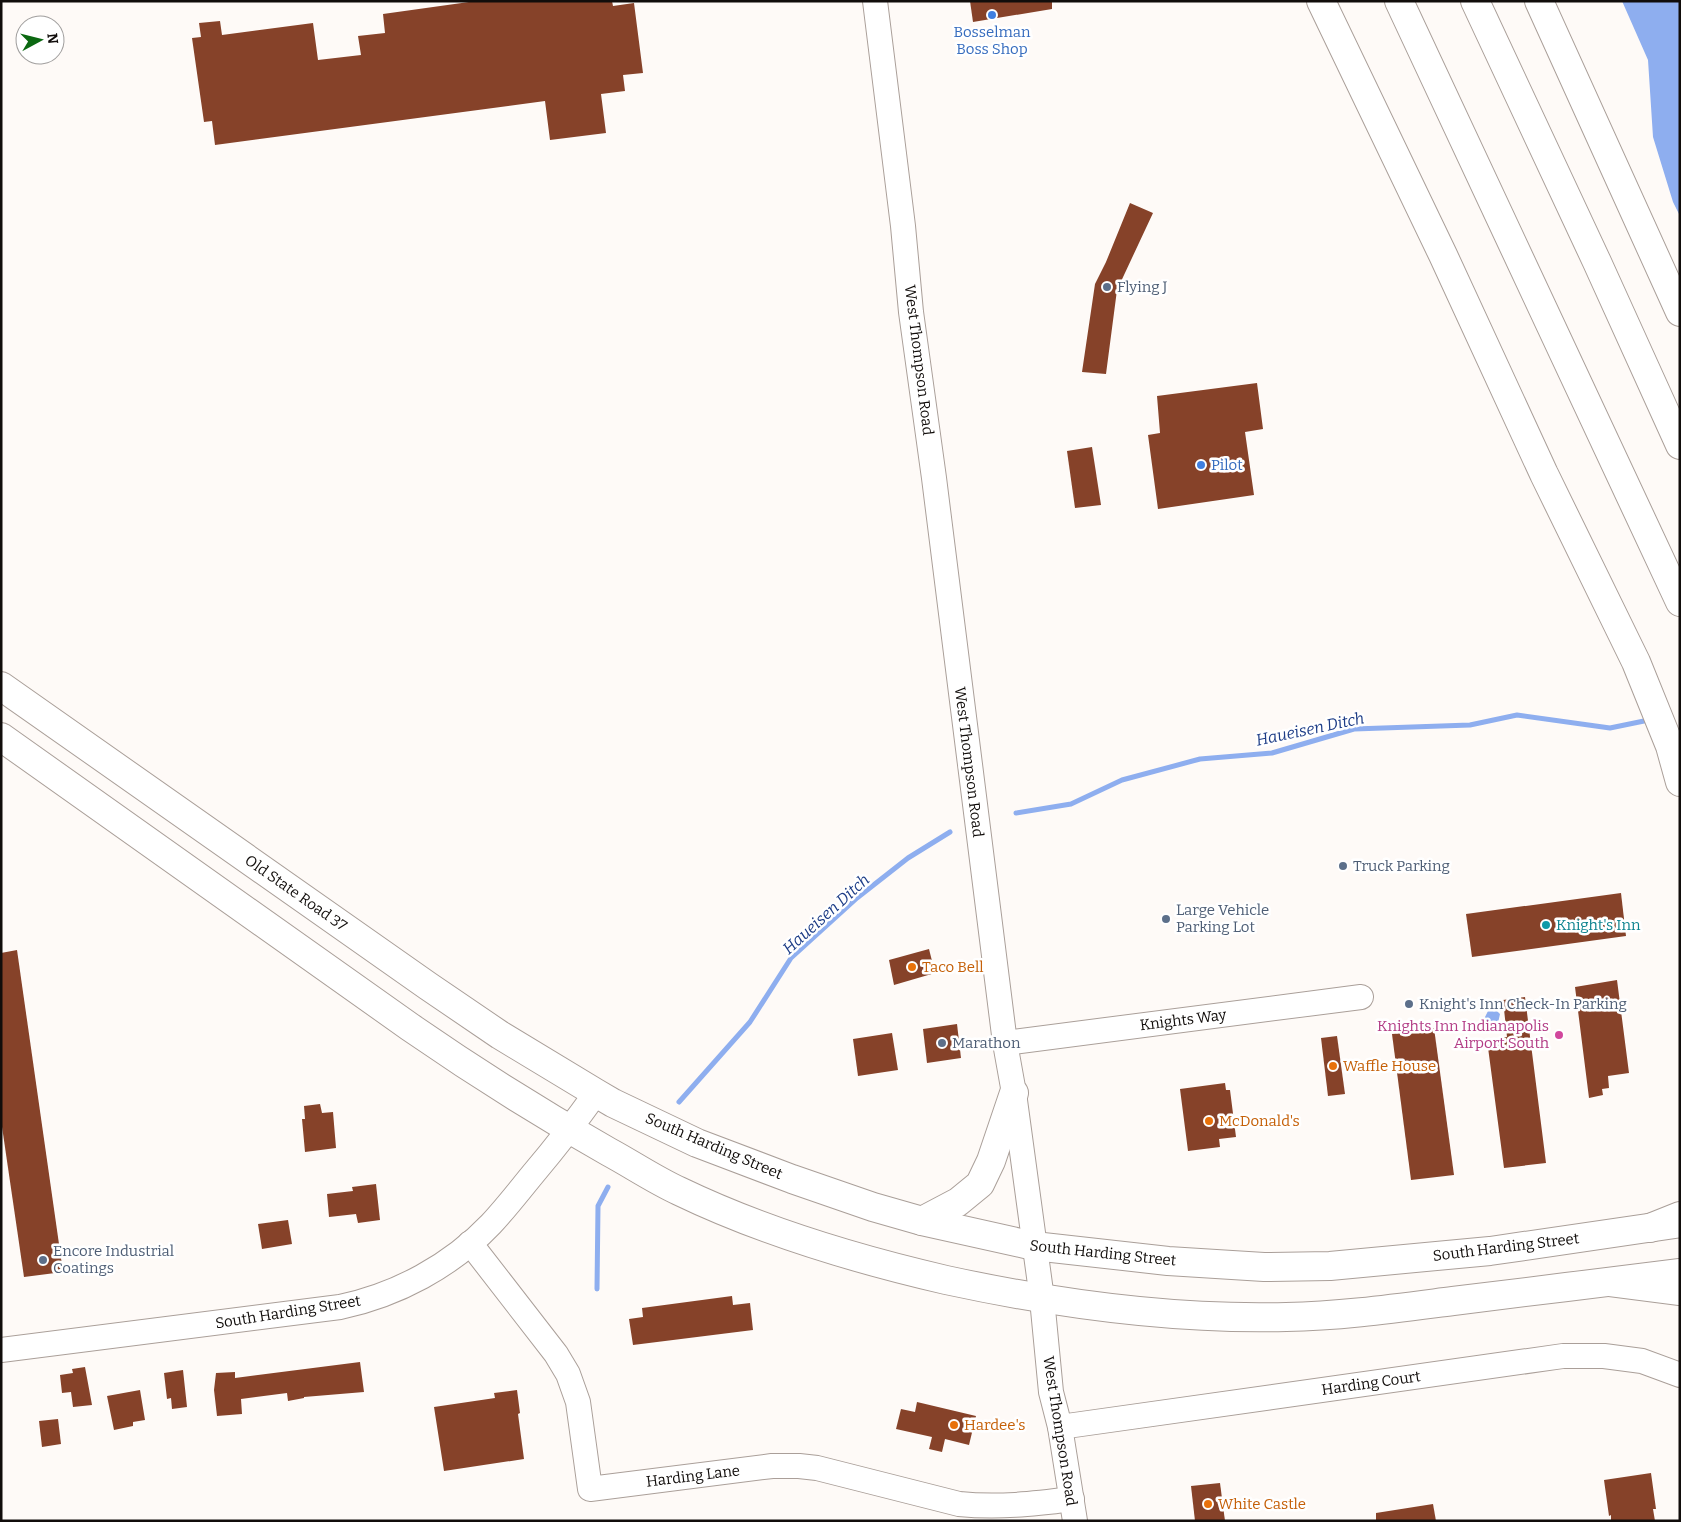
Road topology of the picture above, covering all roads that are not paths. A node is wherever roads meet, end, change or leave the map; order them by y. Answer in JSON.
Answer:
{"nodes":[{"id":1,"x":874,"y":1,"type":"edge"},
{"id":2,"x":1322,"y":1,"type":"edge"},
{"id":3,"x":1399,"y":1,"type":"edge"},
{"id":4,"x":1475,"y":1,"type":"edge"},
{"id":5,"x":1497,"y":1,"type":"edge"},
{"id":6,"x":1539,"y":1,"type":"edge"},
{"id":7,"x":1597,"y":262,"type":"junction"},
{"id":8,"x":1680,"y":312,"type":"edge"},
{"id":9,"x":1680,"y":445,"type":"edge"},
{"id":10,"x":1680,"y":602,"type":"edge"},
{"id":11,"x":1,"y":686,"type":"edge"},
{"id":12,"x":1,"y":737,"type":"edge"},
{"id":13,"x":1680,"y":782,"type":"edge"},
{"id":14,"x":1361,"y":997,"type":"dead end"},
{"id":15,"x":1005,"y":1042,"type":"junction"},
{"id":16,"x":596,"y":1093,"type":"junction"},
{"id":17,"x":1014,"y":1093,"type":"junction"},
{"id":18,"x":570,"y":1130,"type":"junction"},
{"id":19,"x":1680,"y":1216,"type":"edge"},
{"id":20,"x":922,"y":1221,"type":"junction"},
{"id":21,"x":1680,"y":1223,"type":"edge"},
{"id":22,"x":1650,"y":1228,"type":"junction"},
{"id":23,"x":470,"y":1243,"type":"junction"},
{"id":24,"x":1034,"y":1246,"type":"junction"},
{"id":25,"x":1680,"y":1272,"type":"edge"},
{"id":26,"x":1610,"y":1282,"type":"junction"},
{"id":27,"x":1680,"y":1291,"type":"edge"},
{"id":28,"x":1042,"y":1298,"type":"junction"},
{"id":29,"x":1,"y":1350,"type":"edge"},
{"id":30,"x":1680,"y":1374,"type":"edge"},
{"id":31,"x":1060,"y":1427,"type":"junction"},
{"id":32,"x":1073,"y":1510,"type":"edge"}],
"edges":[{"from":1,"to":15,"type":"street","name":"West Thompson Road"},
{"from":2,"to":13,"type":"main road"},
{"from":3,"to":10,"type":"main road"},
{"from":4,"to":7,"type":"main road"},
{"from":5,"to":7,"type":"main road"},
{"from":6,"to":8,"type":"main road"},
{"from":7,"to":9,"type":"main road"},
{"from":11,"to":16,"type":"main road","name":"Old State Road 37"},
{"from":12,"to":18,"type":"main road"},
{"from":14,"to":15,"type":"street","name":"Knights Way"},
{"from":15,"to":17,"type":"street","name":"West Thompson Road"},
{"from":16,"to":18,"type":"street","name":"South Harding Street"},
{"from":16,"to":20,"type":"main road","name":"South Harding Street"},
{"from":17,"to":20,"type":"main road"},
{"from":17,"to":24,"type":"street","name":"West Thompson Road"},
{"from":18,"to":23,"type":"street","name":"South Harding Street"},
{"from":18,"to":28,"type":"main road"},
{"from":19,"to":22,"type":"main road"},
{"from":20,"to":24,"type":"main road","name":"South Harding Street"},
{"from":21,"to":22,"type":"main road","name":"South Harding Street"},
{"from":22,"to":24,"type":"main road","name":"South Harding Street"},
{"from":23,"to":29,"type":"street","name":"South Harding Street"},
{"from":23,"to":32,"type":"street","name":"Harding Lane"},
{"from":24,"to":28,"type":"street","name":"West Thompson Road"},
{"from":25,"to":26,"type":"main road"},
{"from":26,"to":27,"type":"main road"},
{"from":26,"to":28,"type":"main road"},
{"from":28,"to":31,"type":"street","name":"West Thompson Road"},
{"from":30,"to":31,"type":"street","name":"Harding Court"},
{"from":31,"to":32,"type":"street","name":"West Thompson Road"}]}
